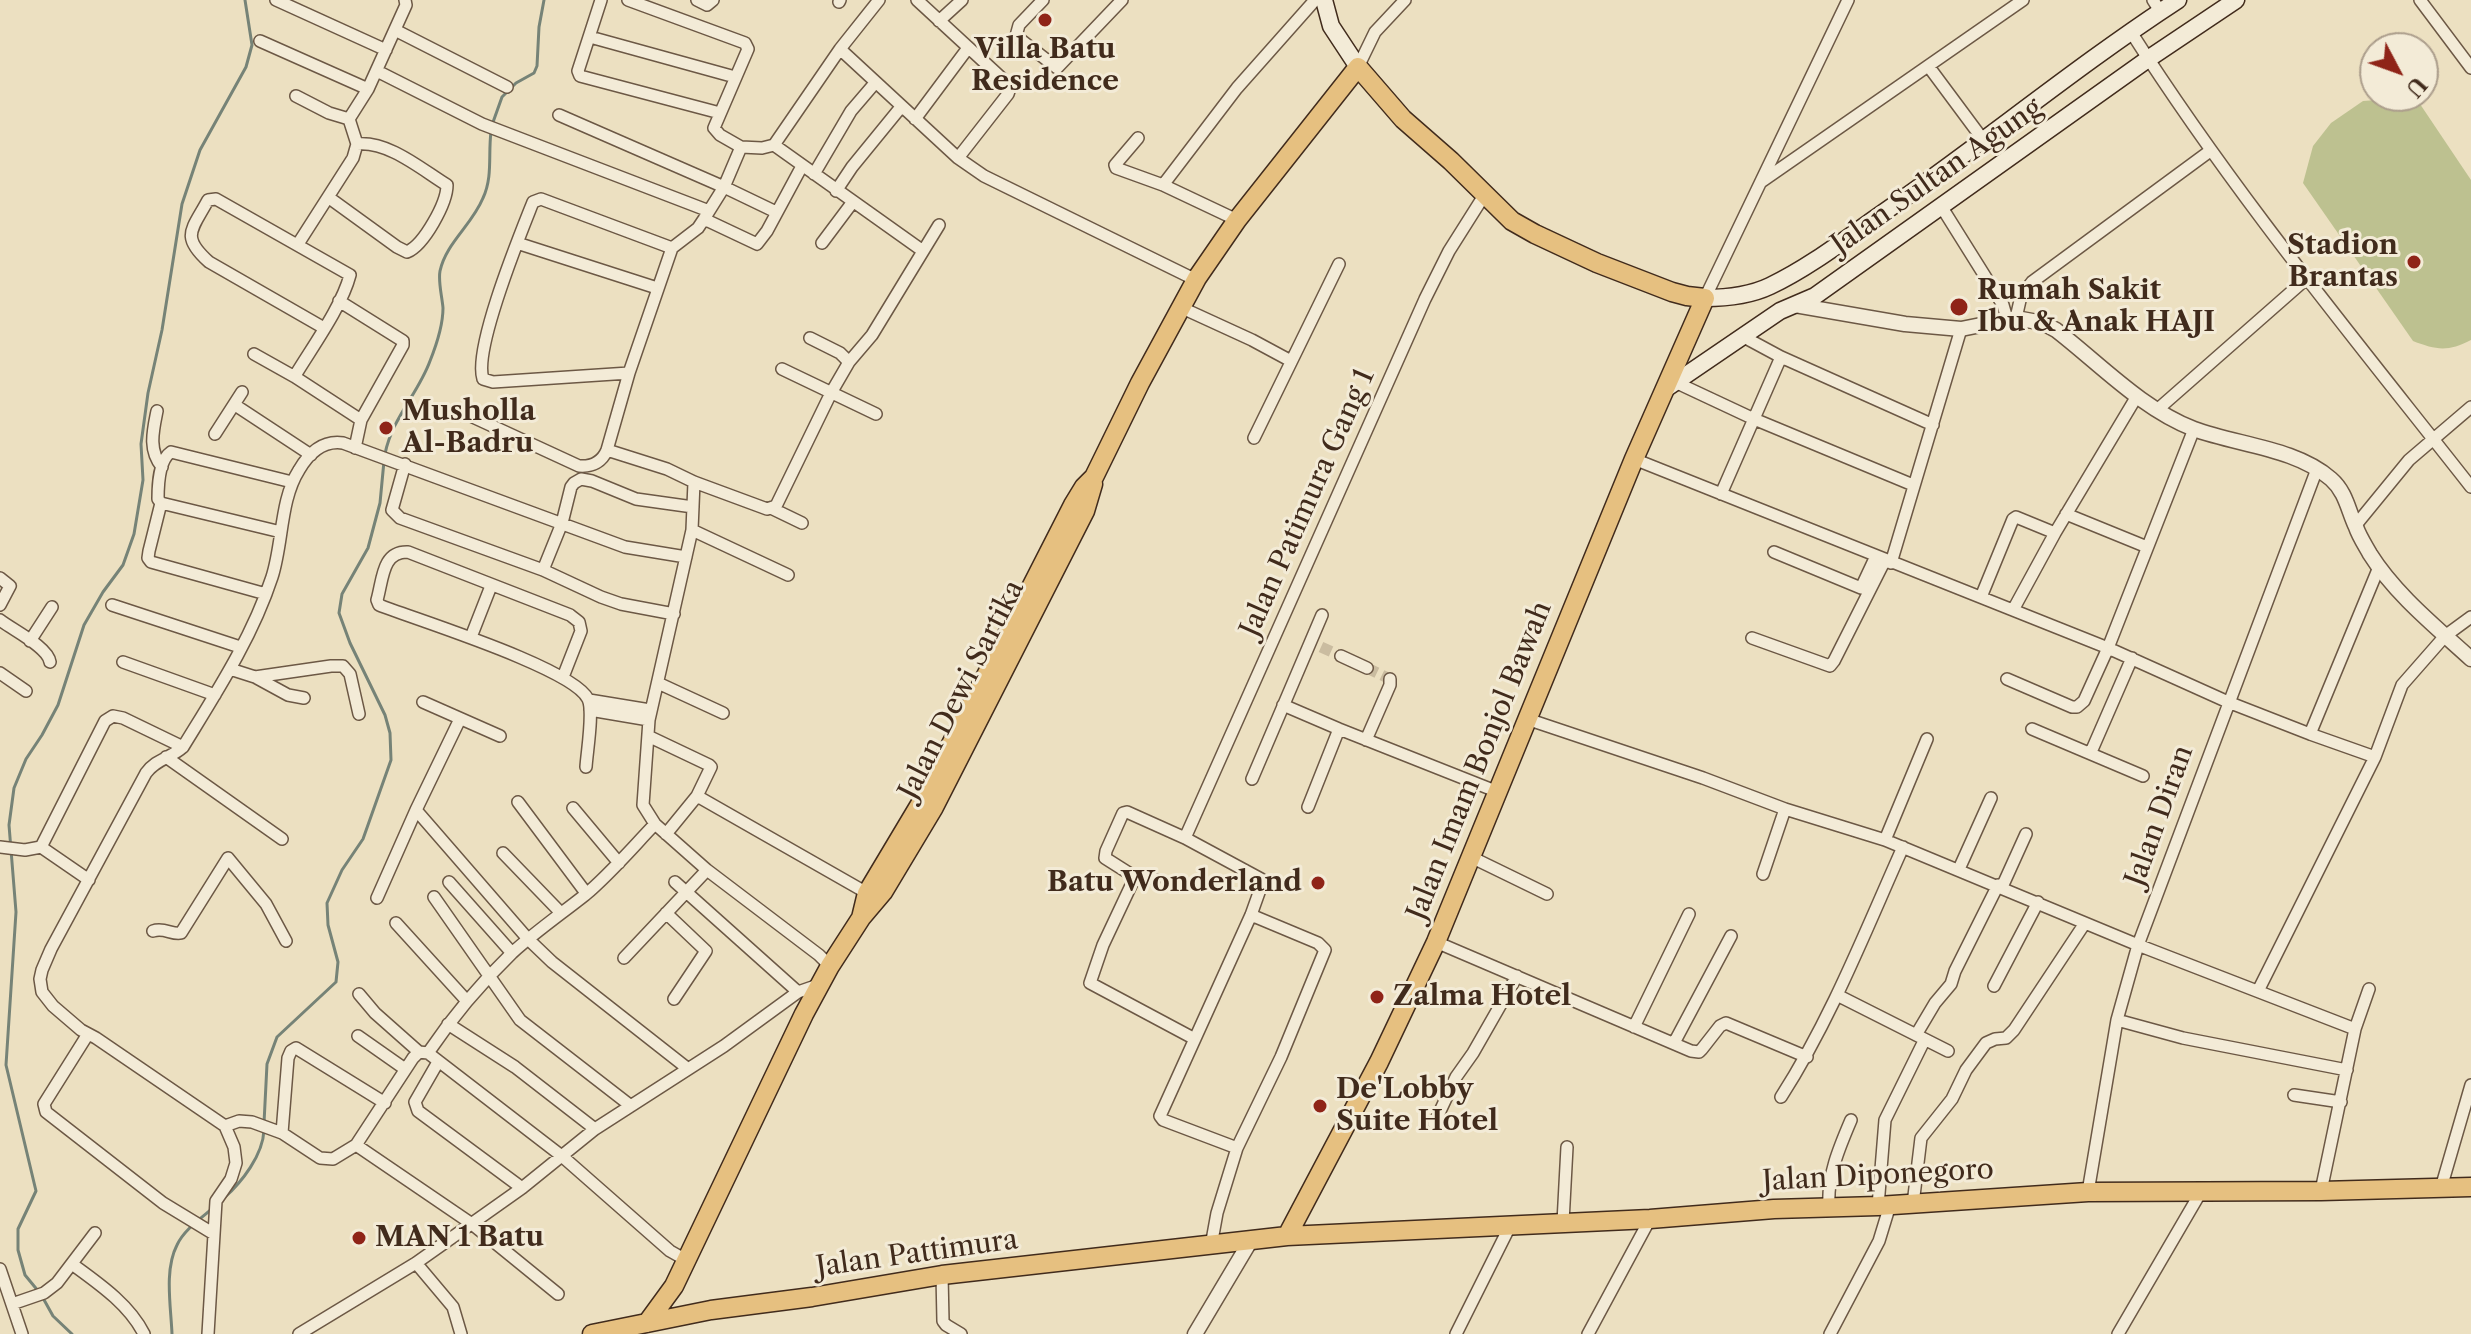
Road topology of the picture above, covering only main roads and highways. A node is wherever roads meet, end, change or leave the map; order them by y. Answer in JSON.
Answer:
{"nodes":[{"id":1,"x":1324,"y":0,"type":"edge"},
{"id":2,"x":2178,"y":0,"type":"edge"},
{"id":3,"x":2236,"y":0,"type":"edge"},
{"id":4,"x":2157,"y":6,"type":"edge"},
{"id":5,"x":1358,"y":67,"type":"junction"},
{"id":6,"x":1898,"y":203,"type":"junction"},
{"id":7,"x":1914,"y":226,"type":"junction"},
{"id":8,"x":1705,"y":298,"type":"junction"},
{"id":9,"x":1686,"y":341,"type":"junction"},
{"id":10,"x":1705,"y":361,"type":"junction"},
{"id":11,"x":1669,"y":386,"type":"junction"},
{"id":12,"x":928,"y":804,"type":"junction"},
{"id":13,"x":861,"y":918,"type":"junction"},
{"id":14,"x":2471,"y":1187,"type":"edge"},
{"id":15,"x":1287,"y":1236,"type":"junction"},
{"id":16,"x":1251,"y":1240,"type":"joint"},
{"id":17,"x":686,"y":1260,"type":"junction"},
{"id":18,"x":711,"y":1310,"type":"junction"},
{"id":19,"x":647,"y":1323,"type":"junction"},
{"id":20,"x":592,"y":1334,"type":"edge"}],
"edges":[{"from":1,"to":5,"type":"main road"},
{"from":2,"to":4,"type":"main road","name":"Jalan Sultan Agung"},
{"from":3,"to":7,"type":"main road","name":"Jalan Sultan Agung"},
{"from":4,"to":6,"type":"main road","name":"Jalan Sultan Agung"},
{"from":5,"to":8,"type":"main road"},
{"from":5,"to":12,"type":"main road","name":"Jalan Dewi Sartika"},
{"from":6,"to":7,"type":"main road"},
{"from":6,"to":8,"type":"main road","name":"Jalan Sultan Agung"},
{"from":7,"to":10,"type":"main road","name":"Jalan Sultan Agung"},
{"from":8,"to":9,"type":"main road","name":"Jalan Imam Bonjol Bawah"},
{"from":9,"to":10,"type":"main road"},
{"from":9,"to":11,"type":"main road","name":"Jalan Imam Bonjol Bawah"},
{"from":10,"to":11,"type":"main road","name":"Jalan Sultan Agung"},
{"from":11,"to":15,"type":"main road","name":"Jalan Imam Bonjol Bawah"},
{"from":12,"to":13,"type":"main road","name":"Jalan Dewi Sartika"},
{"from":12,"to":13,"type":"main road","name":"Jalan Dewi Sartika"},
{"from":13,"to":17,"type":"main road","name":"Jalan Dewi Sartika"},
{"from":14,"to":15,"type":"main road","name":"Jalan Diponegoro"},
{"from":15,"to":16,"type":"main road","name":"Jalan Diponegoro"},
{"from":16,"to":18,"type":"main road","name":"Jalan Pattimura"},
{"from":17,"to":18,"type":"main road"},
{"from":17,"to":19,"type":"main road","name":"Jalan Dewi Sartika"},
{"from":18,"to":19,"type":"main road","name":"Jalan Pattimura"},
{"from":19,"to":20,"type":"main road","name":"Jalan Pattimura"}]}
